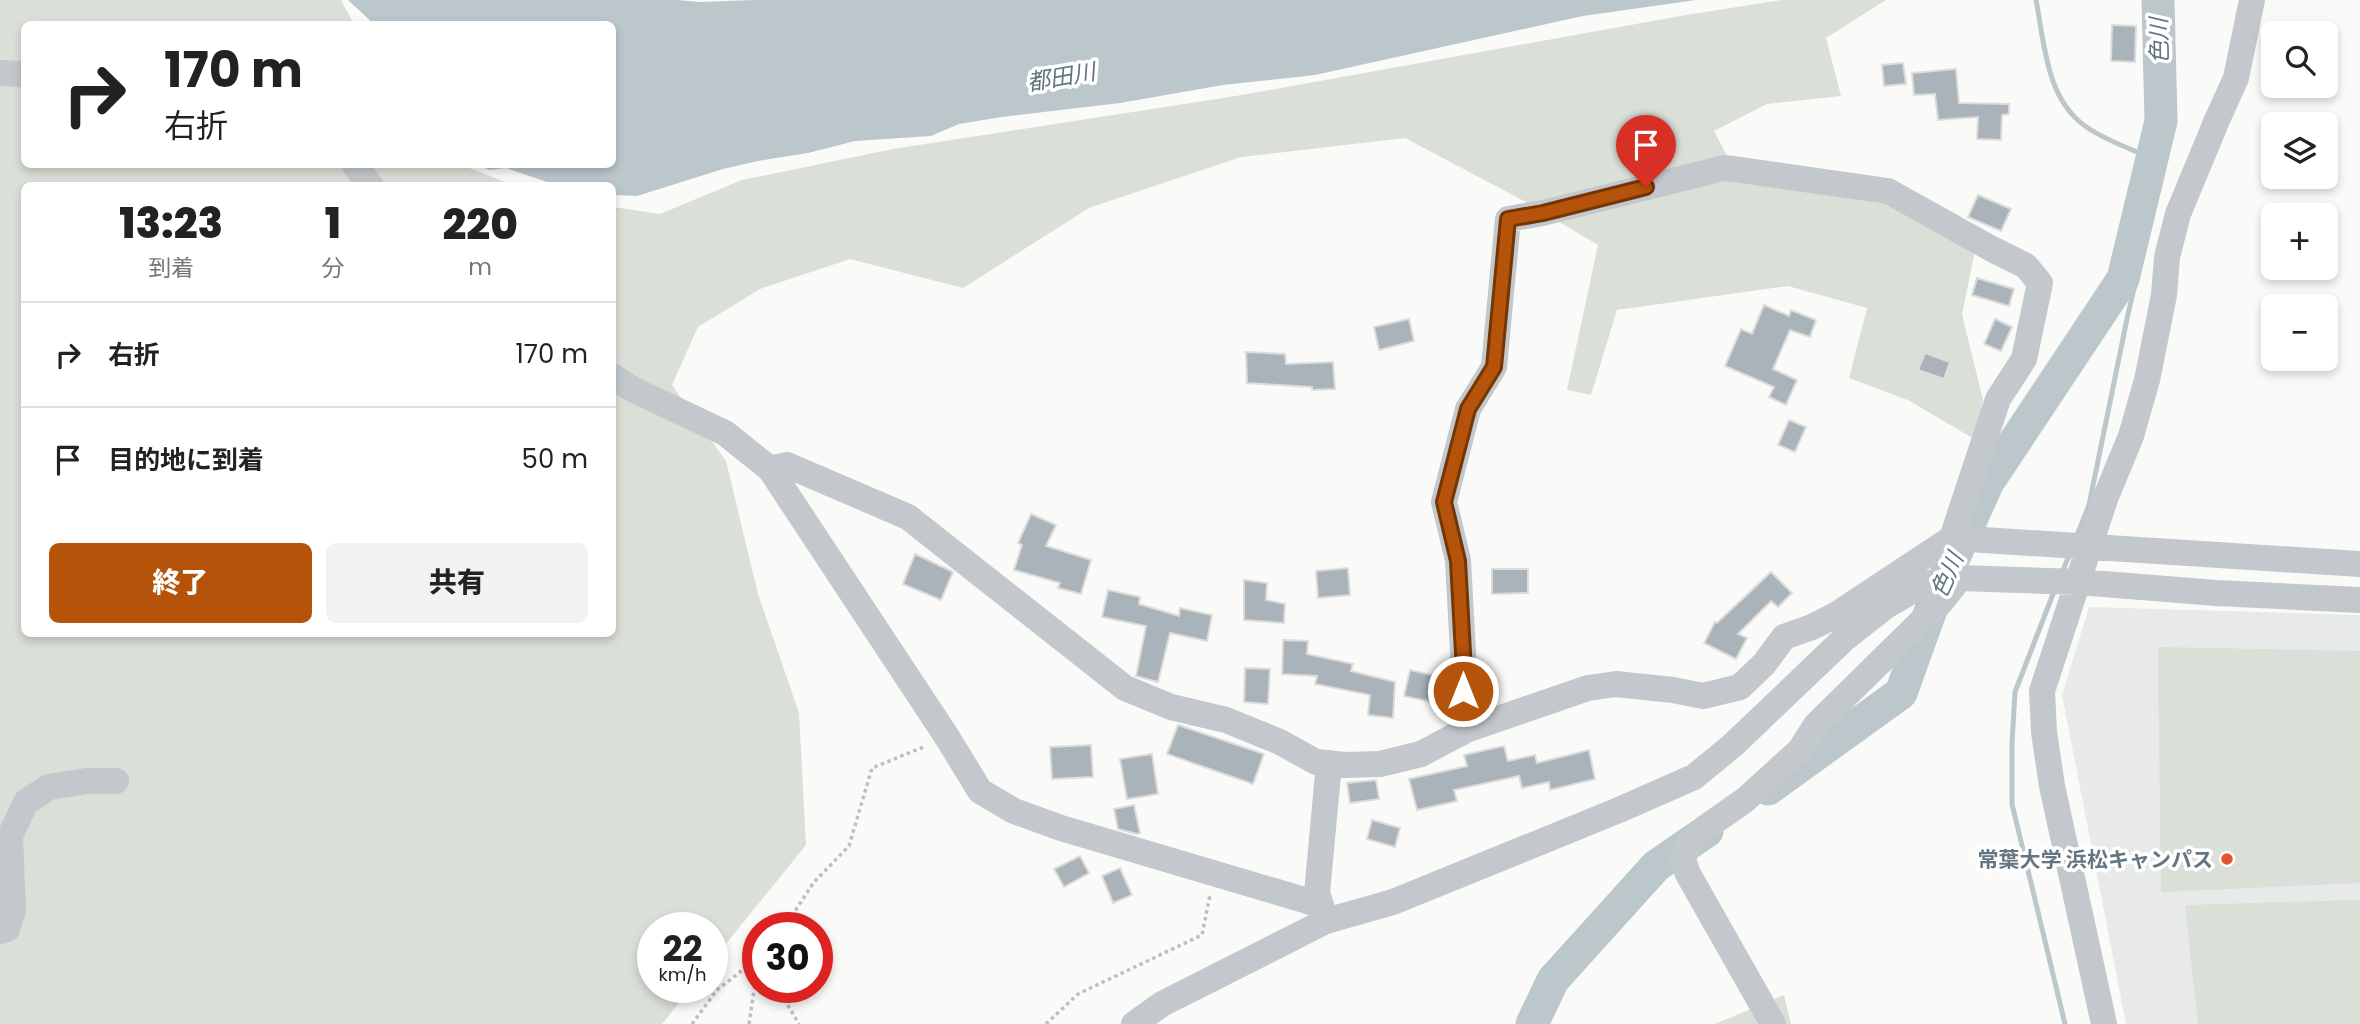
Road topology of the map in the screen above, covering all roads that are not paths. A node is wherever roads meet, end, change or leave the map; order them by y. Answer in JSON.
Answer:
{"nodes":[{"id":1,"x":2252,"y":0,"type":"edge"},
{"id":2,"x":0,"y":73,"type":"edge"},
{"id":3,"x":21,"y":74,"type":"edge"},
{"id":4,"x":357,"y":168,"type":"edge"},
{"id":5,"x":368,"y":182,"type":"edge"},
{"id":6,"x":616,"y":379,"type":"edge"},
{"id":7,"x":770,"y":469,"type":"junction"},
{"id":8,"x":1952,"y":538,"type":"junction"},
{"id":9,"x":2091,"y":547,"type":"junction"},
{"id":10,"x":2360,"y":564,"type":"edge"},
{"id":11,"x":1960,"y":578,"type":"junction"},
{"id":12,"x":2079,"y":582,"type":"junction"},
{"id":13,"x":2360,"y":600,"type":"edge"},
{"id":14,"x":1461,"y":733,"type":"junction"},
{"id":15,"x":1329,"y":763,"type":"junction"},
{"id":16,"x":116,"y":781,"type":"dead end"},
{"id":17,"x":1323,"y":913,"type":"junction"},
{"id":18,"x":0,"y":931,"type":"edge"},
{"id":19,"x":1134,"y":1024,"type":"edge"},
{"id":20,"x":1773,"y":1024,"type":"edge"},
{"id":21,"x":2104,"y":1024,"type":"edge"}],
"edges":[{"from":1,"to":9,"type":"street"},
{"from":2,"to":3,"type":"street"},
{"from":4,"to":5,"type":"street"},
{"from":6,"to":7,"type":"street"},
{"from":7,"to":15,"type":"street"},
{"from":7,"to":17,"type":"street"},
{"from":8,"to":9,"type":"street"},
{"from":8,"to":14,"type":"street"},
{"from":8,"to":14,"type":"street"},
{"from":9,"to":10,"type":"street"},
{"from":9,"to":12,"type":"street"},
{"from":11,"to":12,"type":"street"},
{"from":11,"to":17,"type":"street"},
{"from":11,"to":20,"type":"street"},
{"from":12,"to":13,"type":"street"},
{"from":12,"to":21,"type":"street"},
{"from":14,"to":15,"type":"street"},
{"from":15,"to":17,"type":"street"},
{"from":16,"to":18,"type":"street"},
{"from":17,"to":19,"type":"street"}]}
